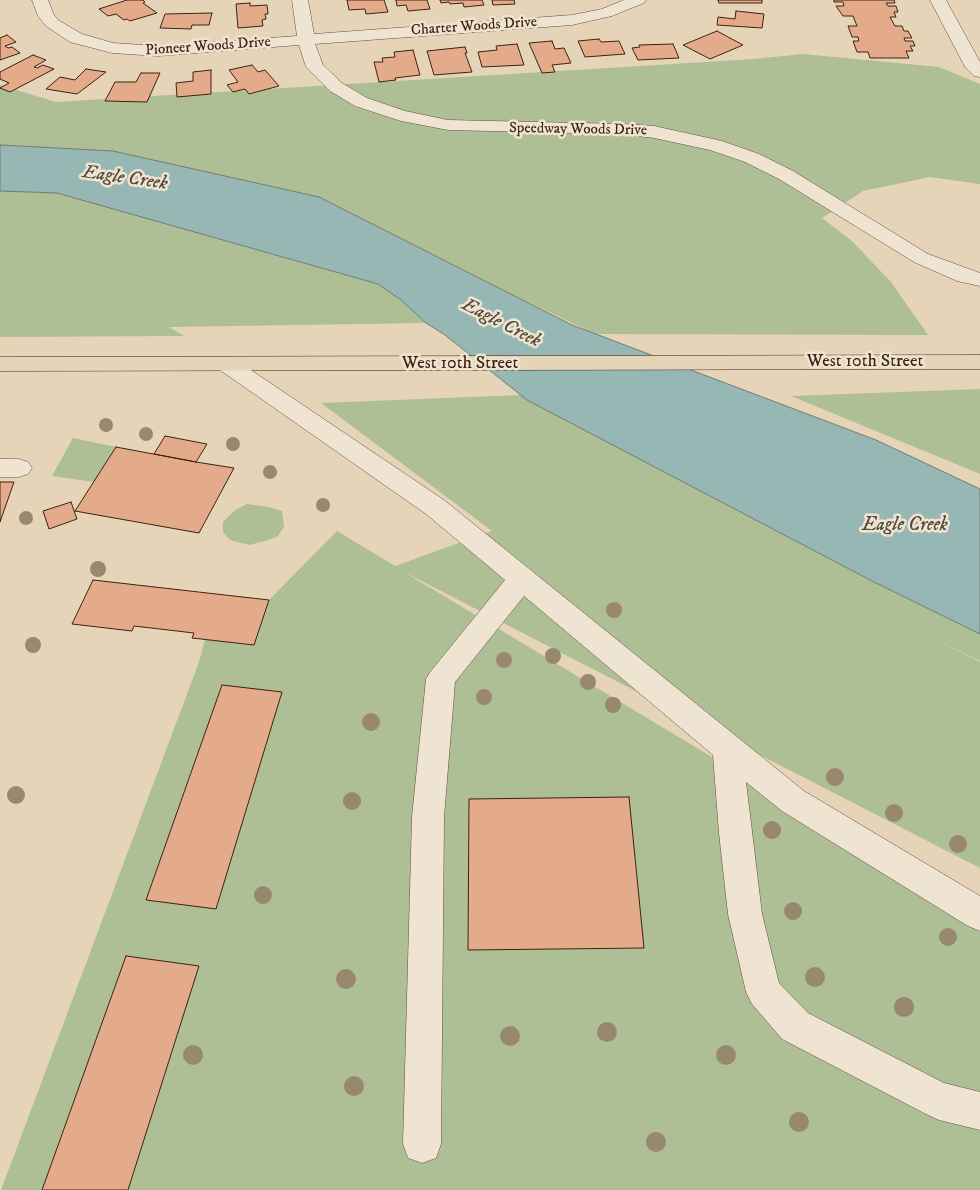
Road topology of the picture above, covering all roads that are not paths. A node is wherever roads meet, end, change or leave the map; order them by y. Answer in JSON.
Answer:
{"nodes":[{"id":1,"x":40,"y":0,"type":"edge"},
{"id":2,"x":300,"y":0,"type":"edge"},
{"id":3,"x":638,"y":0,"type":"edge"},
{"id":4,"x":938,"y":0,"type":"edge"},
{"id":5,"x":306,"y":40,"type":"junction"},
{"id":6,"x":980,"y":72,"type":"edge"},
{"id":7,"x":980,"y":280,"type":"edge"},
{"id":8,"x":980,"y":362,"type":"edge"},
{"id":9,"x":0,"y":364,"type":"edge"},
{"id":10,"x":228,"y":365,"type":"junction"},
{"id":11,"x":522,"y":580,"type":"junction"},
{"id":12,"x":728,"y":749,"type":"junction"},
{"id":13,"x":980,"y":915,"type":"edge"},
{"id":14,"x":980,"y":1111,"type":"edge"},
{"id":15,"x":422,"y":1144,"type":"dead end"}],
"edges":[{"from":1,"to":5,"type":"street","name":"Pioneer Woods Drive"},
{"from":2,"to":5,"type":"street","name":"Speedway Woods Drive"},
{"from":3,"to":5,"type":"street","name":"Charter Woods Drive"},
{"from":4,"to":6,"type":"street"},
{"from":5,"to":7,"type":"street","name":"Speedway Woods Drive"},
{"from":8,"to":10,"type":"main road","name":"West 10th Street"},
{"from":9,"to":10,"type":"main road","name":"West 10th Street"},
{"from":10,"to":11,"type":"street"},
{"from":11,"to":12,"type":"street"},
{"from":11,"to":15,"type":"street"},
{"from":12,"to":13,"type":"street"},
{"from":12,"to":14,"type":"street"}]}
